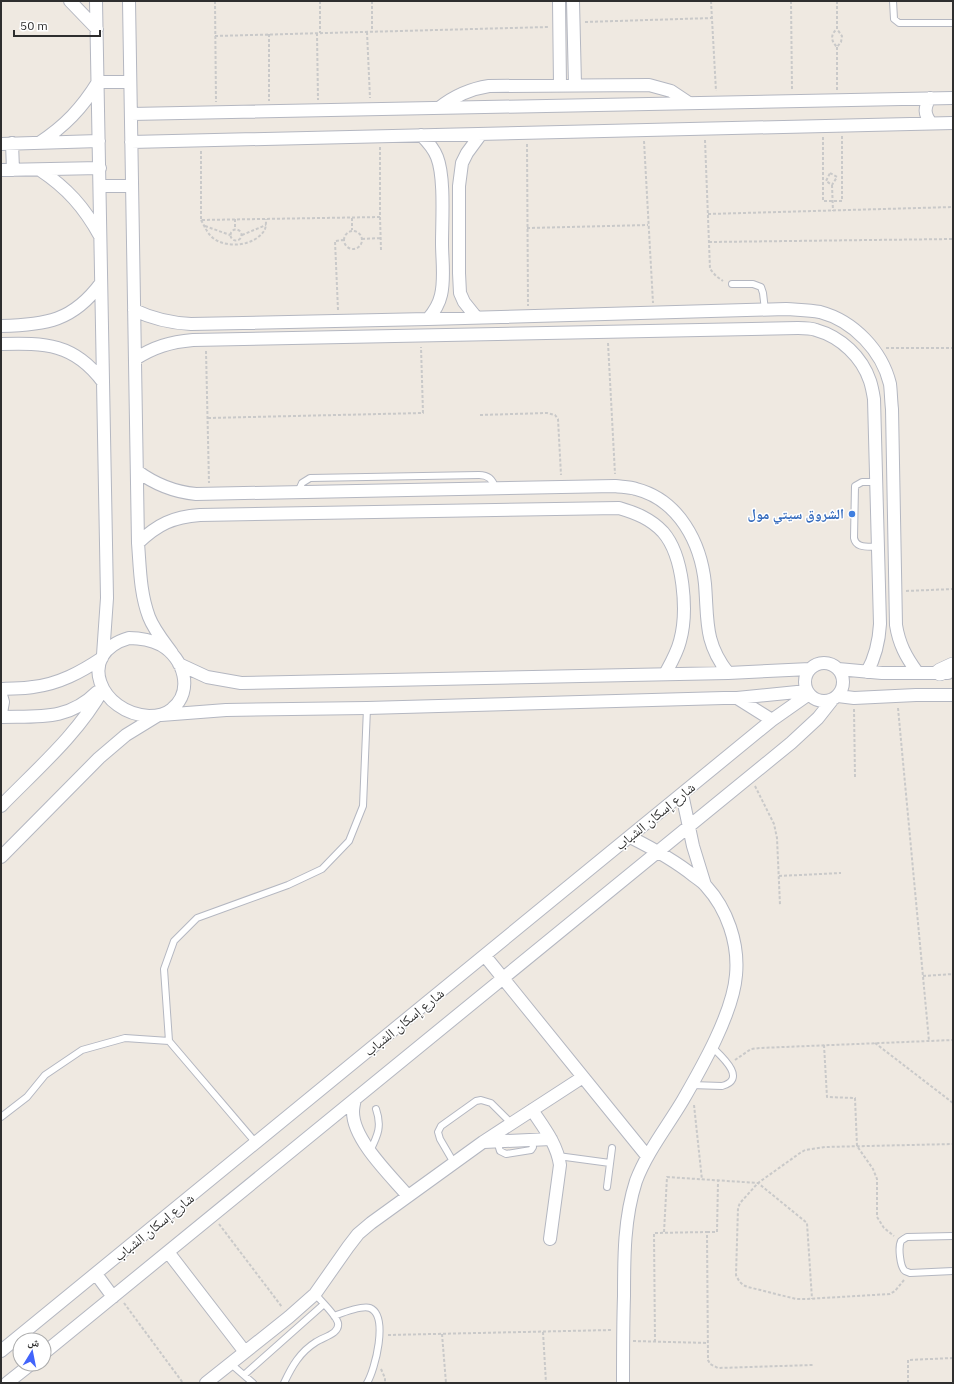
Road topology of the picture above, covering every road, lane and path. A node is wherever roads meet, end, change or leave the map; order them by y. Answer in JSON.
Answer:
{"nodes":[{"id":1,"x":70,"y":1,"type":"edge"},
{"id":2,"x":96,"y":1,"type":"edge"},
{"id":3,"x":129,"y":1,"type":"edge"},
{"id":4,"x":215,"y":1,"type":"edge"},
{"id":5,"x":320,"y":1,"type":"edge"},
{"id":6,"x":372,"y":1,"type":"edge"},
{"id":7,"x":559,"y":1,"type":"edge"},
{"id":8,"x":573,"y":1,"type":"edge"},
{"id":9,"x":711,"y":1,"type":"edge"},
{"id":10,"x":791,"y":1,"type":"edge"},
{"id":11,"x":837,"y":1,"type":"edge"},
{"id":12,"x":893,"y":1,"type":"edge"},
{"id":13,"x":712,"y":18,"type":"junction"},
{"id":14,"x":574,"y":22,"type":"junction"},
{"id":15,"x":953,"y":23,"type":"edge"},
{"id":16,"x":559,"y":27,"type":"junction"},
{"id":17,"x":97,"y":28,"type":"junction"},
{"id":18,"x":837,"y":29,"type":"junction"},
{"id":19,"x":367,"y":32,"type":"junction"},
{"id":20,"x":372,"y":32,"type":"junction"},
{"id":21,"x":317,"y":33,"type":"junction"},
{"id":22,"x":320,"y":33,"type":"junction"},
{"id":23,"x":269,"y":34,"type":"junction"},
{"id":24,"x":216,"y":36,"type":"junction"},
{"id":25,"x":837,"y":47,"type":"junction"},
{"id":26,"x":98,"y":82,"type":"junction"},
{"id":27,"x":130,"y":82,"type":"junction"},
{"id":28,"x":575,"y":85,"type":"junction"},
{"id":29,"x":560,"y":86,"type":"junction"},
{"id":30,"x":930,"y":98,"type":"junction"},
{"id":31,"x":953,"y":98,"type":"edge"},
{"id":32,"x":837,"y":100,"type":"junction"},
{"id":33,"x":792,"y":101,"type":"junction"},
{"id":34,"x":717,"y":102,"type":"junction"},
{"id":35,"x":689,"y":103,"type":"junction"},
{"id":36,"x":439,"y":108,"type":"junction"},
{"id":37,"x":371,"y":109,"type":"junction"},
{"id":38,"x":318,"y":110,"type":"junction"},
{"id":39,"x":269,"y":111,"type":"junction"},
{"id":40,"x":216,"y":112,"type":"junction"},
{"id":41,"x":131,"y":114,"type":"junction"},
{"id":42,"x":953,"y":122,"type":"edge"},
{"id":43,"x":931,"y":123,"type":"junction"},
{"id":44,"x":842,"y":125,"type":"junction"},
{"id":45,"x":824,"y":126,"type":"junction"},
{"id":46,"x":705,"y":128,"type":"junction"},
{"id":47,"x":643,"y":130,"type":"junction"},
{"id":48,"x":526,"y":133,"type":"junction"},
{"id":49,"x":480,"y":134,"type":"junction"},
{"id":50,"x":421,"y":135,"type":"junction"},
{"id":51,"x":380,"y":136,"type":"junction"},
{"id":52,"x":201,"y":140,"type":"junction"},
{"id":53,"x":99,"y":141,"type":"junction"},
{"id":54,"x":131,"y":142,"type":"junction"},
{"id":55,"x":7,"y":143,"type":"edge"},
{"id":56,"x":39,"y":143,"type":"junction"},
{"id":57,"x":100,"y":168,"type":"junction"},
{"id":58,"x":7,"y":170,"type":"edge"},
{"id":59,"x":40,"y":170,"type":"junction"},
{"id":60,"x":837,"y":177,"type":"junction"},
{"id":61,"x":842,"y":178,"type":"junction"},
{"id":62,"x":825,"y":181,"type":"junction"},
{"id":63,"x":832,"y":185,"type":"junction"},
{"id":64,"x":100,"y":186,"type":"junction"},
{"id":65,"x":132,"y":186,"type":"junction"},
{"id":66,"x":833,"y":201,"type":"junction"},
{"id":67,"x":953,"y":207,"type":"edge"},
{"id":68,"x":833,"y":211,"type":"junction"},
{"id":69,"x":708,"y":214,"type":"junction"},
{"id":70,"x":380,"y":217,"type":"junction"},
{"id":71,"x":352,"y":218,"type":"junction"},
{"id":72,"x":266,"y":219,"type":"junction"},
{"id":73,"x":201,"y":220,"type":"junction"},
{"id":74,"x":235,"y":220,"type":"junction"},
{"id":75,"x":266,"y":225,"type":"junction"},
{"id":76,"x":648,"y":225,"type":"junction"},
{"id":77,"x":204,"y":226,"type":"junction"},
{"id":78,"x":527,"y":228,"type":"junction"},
{"id":79,"x":235,"y":229,"type":"junction"},
{"id":80,"x":352,"y":230,"type":"junction"},
{"id":81,"x":230,"y":235,"type":"junction"},
{"id":82,"x":242,"y":235,"type":"junction"},
{"id":83,"x":101,"y":238,"type":"junction"},
{"id":84,"x":380,"y":238,"type":"junction"},
{"id":85,"x":362,"y":239,"type":"junction"},
{"id":86,"x":953,"y":239,"type":"edge"},
{"id":87,"x":343,"y":240,"type":"junction"},
{"id":88,"x":236,"y":241,"type":"junction"},
{"id":89,"x":709,"y":242,"type":"junction"},
{"id":90,"x":236,"y":245,"type":"junction"},
{"id":91,"x":381,"y":250,"type":"dead end"},
{"id":92,"x":102,"y":283,"type":"junction"},
{"id":93,"x":732,"y":284,"type":"joint"},
{"id":94,"x":134,"y":310,"type":"junction"},
{"id":95,"x":765,"y":310,"type":"junction"},
{"id":96,"x":653,"y":313,"type":"junction"},
{"id":97,"x":528,"y":316,"type":"junction"},
{"id":98,"x":476,"y":317,"type":"junction"},
{"id":99,"x":428,"y":319,"type":"junction"},
{"id":100,"x":339,"y":321,"type":"junction"},
{"id":101,"x":28,"y":325,"type":"junction"},
{"id":102,"x":1,"y":326,"type":"edge"},
{"id":103,"x":607,"y":332,"type":"junction"},
{"id":104,"x":421,"y":336,"type":"junction"},
{"id":105,"x":206,"y":340,"type":"junction"},
{"id":106,"x":1,"y":344,"type":"edge"},
{"id":107,"x":28,"y":344,"type":"junction"},
{"id":108,"x":872,"y":348,"type":"junction"},
{"id":109,"x":953,"y":348,"type":"edge"},
{"id":110,"x":135,"y":359,"type":"junction"},
{"id":111,"x":103,"y":382,"type":"junction"},
{"id":112,"x":480,"y":415,"type":"dead end"},
{"id":113,"x":208,"y":418,"type":"junction"},
{"id":114,"x":137,"y":471,"type":"junction"},
{"id":115,"x":876,"y":482,"type":"junction"},
{"id":116,"x":615,"y":486,"type":"junction"},
{"id":117,"x":562,"y":487,"type":"junction"},
{"id":118,"x":209,"y":494,"type":"junction"},
{"id":119,"x":138,"y":544,"type":"junction"},
{"id":120,"x":878,"y":546,"type":"junction"},
{"id":121,"x":953,"y":588,"type":"edge"},
{"id":122,"x":896,"y":591,"type":"junction"},
{"id":123,"x":172,"y":653,"type":"junction"},
{"id":124,"x":103,"y":656,"type":"junction"},
{"id":125,"x":179,"y":664,"type":"junction"},
{"id":126,"x":810,"y":669,"type":"junction"},
{"id":127,"x":838,"y":669,"type":"junction"},
{"id":128,"x":949,"y":670,"type":"edge"},
{"id":129,"x":867,"y":672,"type":"junction"},
{"id":130,"x":917,"y":672,"type":"junction"},
{"id":131,"x":728,"y":673,"type":"junction"},
{"id":132,"x":665,"y":674,"type":"junction"},
{"id":133,"x":103,"y":688,"type":"junction"},
{"id":134,"x":1,"y":689,"type":"edge"},
{"id":135,"x":808,"y":693,"type":"junction"},
{"id":136,"x":1,"y":695,"type":"edge"},
{"id":137,"x":897,"y":695,"type":"junction"},
{"id":138,"x":953,"y":696,"type":"edge"},
{"id":139,"x":737,"y":698,"type":"junction"},
{"id":140,"x":836,"y":698,"type":"junction"},
{"id":141,"x":854,"y":698,"type":"junction"},
{"id":142,"x":367,"y":708,"type":"junction"},
{"id":143,"x":1,"y":713,"type":"edge"},
{"id":144,"x":159,"y":715,"type":"junction"},
{"id":145,"x":1,"y":717,"type":"edge"},
{"id":146,"x":772,"y":720,"type":"junction"},
{"id":147,"x":750,"y":777,"type":"junction"},
{"id":148,"x":855,"y":777,"type":"dead end"},
{"id":149,"x":682,"y":794,"type":"junction"},
{"id":150,"x":1,"y":806,"type":"edge"},
{"id":151,"x":689,"y":826,"type":"junction"},
{"id":152,"x":630,"y":837,"type":"junction"},
{"id":153,"x":658,"y":852,"type":"junction"},
{"id":154,"x":1,"y":857,"type":"edge"},
{"id":155,"x":841,"y":873,"type":"dead end"},
{"id":156,"x":779,"y":876,"type":"junction"},
{"id":157,"x":706,"y":885,"type":"junction"},
{"id":158,"x":780,"y":905,"type":"dead end"},
{"id":159,"x":485,"y":956,"type":"junction"},
{"id":160,"x":953,"y":974,"type":"edge"},
{"id":161,"x":923,"y":976,"type":"junction"},
{"id":162,"x":503,"y":978,"type":"junction"},
{"id":163,"x":953,"y":1040,"type":"edge"},
{"id":164,"x":169,"y":1041,"type":"junction"},
{"id":165,"x":929,"y":1041,"type":"junction"},
{"id":166,"x":874,"y":1043,"type":"junction"},
{"id":167,"x":824,"y":1045,"type":"junction"},
{"id":168,"x":712,"y":1047,"type":"junction"},
{"id":169,"x":729,"y":1065,"type":"junction"},
{"id":170,"x":583,"y":1077,"type":"junction"},
{"id":171,"x":691,"y":1085,"type":"junction"},
{"id":172,"x":355,"y":1099,"type":"junction"},
{"id":173,"x":953,"y":1103,"type":"edge"},
{"id":174,"x":376,"y":1109,"type":"dead end"},
{"id":175,"x":532,"y":1110,"type":"junction"},
{"id":176,"x":1,"y":1117,"type":"edge"},
{"id":177,"x":511,"y":1123,"type":"junction"},
{"id":178,"x":551,"y":1139,"type":"junction"},
{"id":179,"x":483,"y":1142,"type":"junction"},
{"id":180,"x":256,"y":1143,"type":"junction"},
{"id":181,"x":953,"y":1144,"type":"edge"},
{"id":182,"x":857,"y":1146,"type":"junction"},
{"id":183,"x":612,"y":1148,"type":"dead end"},
{"id":184,"x":370,"y":1151,"type":"junction"},
{"id":185,"x":558,"y":1156,"type":"junction"},
{"id":186,"x":647,"y":1156,"type":"junction"},
{"id":187,"x":454,"y":1163,"type":"junction"},
{"id":188,"x":610,"y":1163,"type":"junction"},
{"id":189,"x":702,"y":1180,"type":"junction"},
{"id":190,"x":718,"y":1181,"type":"junction"},
{"id":191,"x":758,"y":1183,"type":"junction"},
{"id":192,"x":607,"y":1187,"type":"dead end"},
{"id":193,"x":408,"y":1196,"type":"junction"},
{"id":194,"x":213,"y":1216,"type":"junction"},
{"id":195,"x":664,"y":1232,"type":"junction"},
{"id":196,"x":707,"y":1232,"type":"junction"},
{"id":197,"x":953,"y":1236,"type":"edge"},
{"id":198,"x":550,"y":1238,"type":"dead end"},
{"id":199,"x":901,"y":1242,"type":"junction"},
{"id":200,"x":168,"y":1252,"type":"junction"},
{"id":201,"x":953,"y":1271,"type":"edge"},
{"id":202,"x":910,"y":1272,"type":"junction"},
{"id":203,"x":96,"y":1274,"type":"junction"},
{"id":204,"x":315,"y":1294,"type":"junction"},
{"id":205,"x":115,"y":1295,"type":"junction"},
{"id":206,"x":812,"y":1299,"type":"junction"},
{"id":207,"x":324,"y":1304,"type":"junction"},
{"id":208,"x":334,"y":1316,"type":"junction"},
{"id":209,"x":289,"y":1317,"type":"junction"},
{"id":210,"x":543,"y":1332,"type":"junction"},
{"id":211,"x":442,"y":1334,"type":"junction"},
{"id":212,"x":379,"y":1335,"type":"junction"},
{"id":213,"x":623,"y":1336,"type":"junction"},
{"id":214,"x":655,"y":1342,"type":"junction"},
{"id":215,"x":708,"y":1343,"type":"junction"},
{"id":216,"x":52,"y":1346,"type":"edge"},
{"id":217,"x":1,"y":1351,"type":"edge"},
{"id":218,"x":245,"y":1352,"type":"junction"},
{"id":219,"x":953,"y":1358,"type":"edge"},
{"id":220,"x":230,"y":1364,"type":"junction"},
{"id":221,"x":813,"y":1365,"type":"dead end"},
{"id":222,"x":244,"y":1375,"type":"junction"},
{"id":223,"x":21,"y":1379,"type":"edge"},
{"id":224,"x":7,"y":1383,"type":"edge"},
{"id":225,"x":183,"y":1383,"type":"edge"},
{"id":226,"x":206,"y":1383,"type":"edge"},
{"id":227,"x":253,"y":1383,"type":"edge"},
{"id":228,"x":284,"y":1383,"type":"edge"},
{"id":229,"x":367,"y":1383,"type":"edge"},
{"id":230,"x":446,"y":1383,"type":"edge"},
{"id":231,"x":546,"y":1383,"type":"edge"},
{"id":232,"x":623,"y":1383,"type":"edge"},
{"id":233,"x":908,"y":1383,"type":"edge"}],
"edges":[{"from":1,"to":17,"type":"street"},
{"from":2,"to":17,"type":"street"},
{"from":3,"to":27,"type":"street"},
{"from":4,"to":24,"type":"path"},
{"from":5,"to":22,"type":"path"},
{"from":6,"to":20,"type":"path"},
{"from":7,"to":16,"type":"street"},
{"from":8,"to":14,"type":"street"},
{"from":9,"to":13,"type":"path"},
{"from":10,"to":33,"type":"path"},
{"from":11,"to":18,"type":"path"},
{"from":12,"to":15,"type":"lane"},
{"from":13,"to":14,"type":"path"},
{"from":13,"to":34,"type":"path"},
{"from":14,"to":28,"type":"street"},
{"from":16,"to":20,"type":"path"},
{"from":16,"to":29,"type":"street"},
{"from":17,"to":26,"type":"street"},
{"from":18,"to":25,"type":"path"},
{"from":18,"to":25,"type":"path"},
{"from":19,"to":20,"type":"path"},
{"from":19,"to":22,"type":"path"},
{"from":19,"to":37,"type":"path"},
{"from":21,"to":22,"type":"path"},
{"from":21,"to":23,"type":"path"},
{"from":21,"to":38,"type":"path"},
{"from":23,"to":24,"type":"path"},
{"from":23,"to":39,"type":"path"},
{"from":24,"to":40,"type":"path"},
{"from":25,"to":32,"type":"path"},
{"from":26,"to":27,"type":"street"},
{"from":26,"to":53,"type":"street"},
{"from":26,"to":56,"type":"street"},
{"from":27,"to":41,"type":"street"},
{"from":28,"to":29,"type":"street"},
{"from":28,"to":35,"type":"street"},
{"from":29,"to":36,"type":"street"},
{"from":30,"to":31,"type":"street"},
{"from":30,"to":32,"type":"street"},
{"from":30,"to":43,"type":"street"},
{"from":32,"to":33,"type":"street"},
{"from":33,"to":34,"type":"street"},
{"from":34,"to":35,"type":"street"},
{"from":35,"to":36,"type":"street"},
{"from":36,"to":37,"type":"street"},
{"from":37,"to":38,"type":"street"},
{"from":38,"to":39,"type":"street"},
{"from":39,"to":40,"type":"street"},
{"from":40,"to":41,"type":"street"},
{"from":41,"to":54,"type":"street"},
{"from":42,"to":43,"type":"street"},
{"from":43,"to":44,"type":"street"},
{"from":44,"to":45,"type":"street"},
{"from":44,"to":61,"type":"path"},
{"from":45,"to":46,"type":"street"},
{"from":45,"to":62,"type":"path"},
{"from":46,"to":47,"type":"street"},
{"from":46,"to":69,"type":"path"},
{"from":47,"to":48,"type":"street"},
{"from":47,"to":76,"type":"path"},
{"from":48,"to":49,"type":"street"},
{"from":48,"to":78,"type":"path"},
{"from":49,"to":50,"type":"street"},
{"from":49,"to":98,"type":"street"},
{"from":50,"to":51,"type":"street"},
{"from":50,"to":99,"type":"street"},
{"from":51,"to":52,"type":"street"},
{"from":51,"to":70,"type":"path"},
{"from":52,"to":54,"type":"street"},
{"from":52,"to":73,"type":"path"},
{"from":53,"to":56,"type":"street"},
{"from":53,"to":57,"type":"street"},
{"from":54,"to":65,"type":"street"},
{"from":55,"to":56,"type":"street"},
{"from":55,"to":58,"type":"street"},
{"from":57,"to":59,"type":"street"},
{"from":57,"to":64,"type":"street"},
{"from":58,"to":59,"type":"street"},
{"from":59,"to":83,"type":"street"},
{"from":60,"to":61,"type":"path"},
{"from":60,"to":62,"type":"path"},
{"from":60,"to":63,"type":"path"},
{"from":61,"to":66,"type":"path"},
{"from":62,"to":63,"type":"path"},
{"from":62,"to":66,"type":"path"},
{"from":63,"to":66,"type":"path"},
{"from":64,"to":65,"type":"street"},
{"from":64,"to":83,"type":"street"},
{"from":65,"to":94,"type":"street"},
{"from":66,"to":68,"type":"path"},
{"from":67,"to":68,"type":"path"},
{"from":68,"to":69,"type":"path"},
{"from":69,"to":89,"type":"path"},
{"from":70,"to":71,"type":"path"},
{"from":70,"to":84,"type":"path"},
{"from":71,"to":72,"type":"path"},
{"from":71,"to":80,"type":"path"},
{"from":72,"to":74,"type":"path"},
{"from":72,"to":75,"type":"path"},
{"from":73,"to":74,"type":"path"},
{"from":73,"to":77,"type":"path"},
{"from":74,"to":79,"type":"path"},
{"from":75,"to":82,"type":"path"},
{"from":75,"to":90,"type":"path"},
{"from":76,"to":78,"type":"path"},
{"from":76,"to":96,"type":"path"},
{"from":77,"to":81,"type":"path"},
{"from":77,"to":90,"type":"path"},
{"from":78,"to":97,"type":"path"},
{"from":79,"to":81,"type":"path"},
{"from":79,"to":82,"type":"path"},
{"from":80,"to":85,"type":"path"},
{"from":80,"to":87,"type":"path"},
{"from":81,"to":88,"type":"path"},
{"from":82,"to":88,"type":"path"},
{"from":83,"to":92,"type":"street"},
{"from":84,"to":85,"type":"path"},
{"from":84,"to":91,"type":"path"},
{"from":85,"to":87,"type":"path"},
{"from":86,"to":89,"type":"path"},
{"from":87,"to":100,"type":"path"},
{"from":88,"to":90,"type":"path"},
{"from":89,"to":93,"type":"path"},
{"from":92,"to":101,"type":"street"},
{"from":92,"to":111,"type":"street"},
{"from":93,"to":95,"type":"lane"},
{"from":94,"to":100,"type":"street"},
{"from":94,"to":110,"type":"street"},
{"from":95,"to":96,"type":"street"},
{"from":95,"to":108,"type":"street"},
{"from":96,"to":97,"type":"street"},
{"from":97,"to":98,"type":"street"},
{"from":98,"to":99,"type":"street"},
{"from":99,"to":100,"type":"street"},
{"from":101,"to":102,"type":"street"},
{"from":101,"to":107,"type":"street"},
{"from":103,"to":104,"type":"street"},
{"from":103,"to":115,"type":"street"},
{"from":103,"to":116,"type":"path"},
{"from":104,"to":105,"type":"street"},
{"from":104,"to":113,"type":"path"},
{"from":105,"to":110,"type":"street"},
{"from":105,"to":113,"type":"path"},
{"from":106,"to":107,"type":"street"},
{"from":107,"to":111,"type":"street"},
{"from":108,"to":109,"type":"path"},
{"from":108,"to":122,"type":"street"},
{"from":110,"to":114,"type":"street"},
{"from":111,"to":124,"type":"street"},
{"from":112,"to":117,"type":"path"},
{"from":113,"to":118,"type":"path"},
{"from":114,"to":118,"type":"street"},
{"from":114,"to":119,"type":"street"},
{"from":115,"to":120,"type":"street"},
{"from":115,"to":120,"type":"lane"},
{"from":116,"to":117,"type":"street"},
{"from":116,"to":131,"type":"street"},
{"from":117,"to":118,"type":"street"},
{"from":119,"to":123,"type":"street"},
{"from":119,"to":132,"type":"street"},
{"from":120,"to":129,"type":"street"},
{"from":121,"to":122,"type":"path"},
{"from":122,"to":130,"type":"street"},
{"from":123,"to":124,"type":"street"},
{"from":123,"to":125,"type":"street"},
{"from":124,"to":133,"type":"street"},
{"from":124,"to":134,"type":"street"},
{"from":125,"to":132,"type":"street"},
{"from":125,"to":144,"type":"street"},
{"from":126,"to":127,"type":"street"},
{"from":126,"to":131,"type":"street"},
{"from":126,"to":135,"type":"street"},
{"from":127,"to":129,"type":"street"},
{"from":127,"to":140,"type":"street"},
{"from":128,"to":130,"type":"street"},
{"from":129,"to":130,"type":"street"},
{"from":131,"to":132,"type":"street"},
{"from":133,"to":144,"type":"street"},
{"from":133,"to":145,"type":"street"},
{"from":133,"to":150,"type":"street"},
{"from":135,"to":139,"type":"street"},
{"from":135,"to":140,"type":"street"},
{"from":135,"to":146,"type":"street","name":"شارع إسكان الشباب"},
{"from":136,"to":143,"type":"street"},
{"from":137,"to":138,"type":"street"},
{"from":137,"to":141,"type":"street"},
{"from":137,"to":161,"type":"path"},
{"from":139,"to":142,"type":"street"},
{"from":139,"to":146,"type":"street"},
{"from":140,"to":141,"type":"street"},
{"from":140,"to":147,"type":"street","name":"شارع إسكان الشباب"},
{"from":141,"to":148,"type":"path"},
{"from":142,"to":144,"type":"street"},
{"from":142,"to":164,"type":"lane"},
{"from":144,"to":154,"type":"street"},
{"from":146,"to":149,"type":"street","name":"شارع إسكان الشباب"},
{"from":147,"to":151,"type":"street","name":"شارع إسكان الشباب"},
{"from":147,"to":156,"type":"path"},
{"from":149,"to":151,"type":"street"},
{"from":149,"to":152,"type":"street","name":"شارع إسكان الشباب"},
{"from":151,"to":153,"type":"street","name":"شارع إسكان الشباب"},
{"from":151,"to":157,"type":"street"},
{"from":152,"to":153,"type":"street"},
{"from":152,"to":159,"type":"street","name":"شارع إسكان الشباب"},
{"from":153,"to":157,"type":"street"},
{"from":153,"to":162,"type":"street","name":"شارع إسكان الشباب"},
{"from":155,"to":156,"type":"path"},
{"from":156,"to":158,"type":"path"},
{"from":157,"to":168,"type":"street"},
{"from":159,"to":162,"type":"street"},
{"from":159,"to":180,"type":"street","name":"شارع إسكان الشباب"},
{"from":160,"to":161,"type":"path"},
{"from":161,"to":165,"type":"path"},
{"from":162,"to":170,"type":"street"},
{"from":162,"to":172,"type":"street","name":"شارع إسكان الشباب"},
{"from":163,"to":165,"type":"path"},
{"from":164,"to":176,"type":"lane"},
{"from":164,"to":180,"type":"lane"},
{"from":165,"to":166,"type":"path"},
{"from":166,"to":167,"type":"path"},
{"from":166,"to":173,"type":"path"},
{"from":167,"to":169,"type":"path"},
{"from":167,"to":182,"type":"path"},
{"from":168,"to":169,"type":"lane"},
{"from":168,"to":171,"type":"street"},
{"from":169,"to":171,"type":"lane"},
{"from":170,"to":175,"type":"street"},
{"from":170,"to":186,"type":"street"},
{"from":171,"to":186,"type":"street"},
{"from":171,"to":189,"type":"path"},
{"from":172,"to":184,"type":"street"},
{"from":172,"to":194,"type":"street","name":"شارع إسكان الشباب"},
{"from":174,"to":184,"type":"lane"},
{"from":175,"to":177,"type":"street"},
{"from":175,"to":178,"type":"street"},
{"from":177,"to":179,"type":"street"},
{"from":177,"to":187,"type":"lane"},
{"from":178,"to":179,"type":"street"},
{"from":178,"to":185,"type":"street"},
{"from":179,"to":187,"type":"street"},
{"from":180,"to":203,"type":"street","name":"شارع إسكان الشباب"},
{"from":181,"to":182,"type":"path"},
{"from":182,"to":191,"type":"path"},
{"from":182,"to":199,"type":"path"},
{"from":183,"to":188,"type":"lane"},
{"from":184,"to":193,"type":"street"},
{"from":185,"to":188,"type":"lane"},
{"from":185,"to":198,"type":"street"},
{"from":186,"to":213,"type":"street"},
{"from":187,"to":193,"type":"street"},
{"from":188,"to":192,"type":"lane"},
{"from":189,"to":190,"type":"path"},
{"from":189,"to":195,"type":"path"},
{"from":190,"to":191,"type":"path"},
{"from":190,"to":196,"type":"path"},
{"from":191,"to":206,"type":"path"},
{"from":191,"to":206,"type":"path"},
{"from":193,"to":204,"type":"street"},
{"from":194,"to":200,"type":"street","name":"شارع إسكان الشباب"},
{"from":194,"to":209,"type":"path"},
{"from":195,"to":196,"type":"path"},
{"from":195,"to":214,"type":"path"},
{"from":196,"to":215,"type":"path"},
{"from":197,"to":199,"type":"lane"},
{"from":199,"to":202,"type":"lane"},
{"from":200,"to":205,"type":"street","name":"شارع إسكان الشباب"},
{"from":200,"to":218,"type":"street"},
{"from":201,"to":202,"type":"lane"},
{"from":202,"to":206,"type":"path"},
{"from":203,"to":205,"type":"street"},
{"from":203,"to":217,"type":"street","name":"شارع إسكان الشباب"},
{"from":204,"to":207,"type":"lane"},
{"from":204,"to":209,"type":"street"},
{"from":205,"to":216,"type":"street","name":"شارع إسكان الشباب"},
{"from":205,"to":225,"type":"path"},
{"from":207,"to":208,"type":"lane"},
{"from":207,"to":222,"type":"lane"},
{"from":208,"to":212,"type":"lane"},
{"from":208,"to":228,"type":"lane"},
{"from":209,"to":218,"type":"street"},
{"from":210,"to":211,"type":"path"},
{"from":210,"to":213,"type":"path"},
{"from":210,"to":231,"type":"path"},
{"from":211,"to":212,"type":"path"},
{"from":211,"to":230,"type":"path"},
{"from":212,"to":229,"type":"lane"},
{"from":213,"to":214,"type":"path"},
{"from":213,"to":232,"type":"street"},
{"from":214,"to":215,"type":"path"},
{"from":215,"to":221,"type":"path"},
{"from":218,"to":220,"type":"street"},
{"from":219,"to":233,"type":"path"},
{"from":220,"to":222,"type":"lane"},
{"from":220,"to":226,"type":"street"},
{"from":222,"to":227,"type":"lane"},
{"from":223,"to":224,"type":"street"}]}
